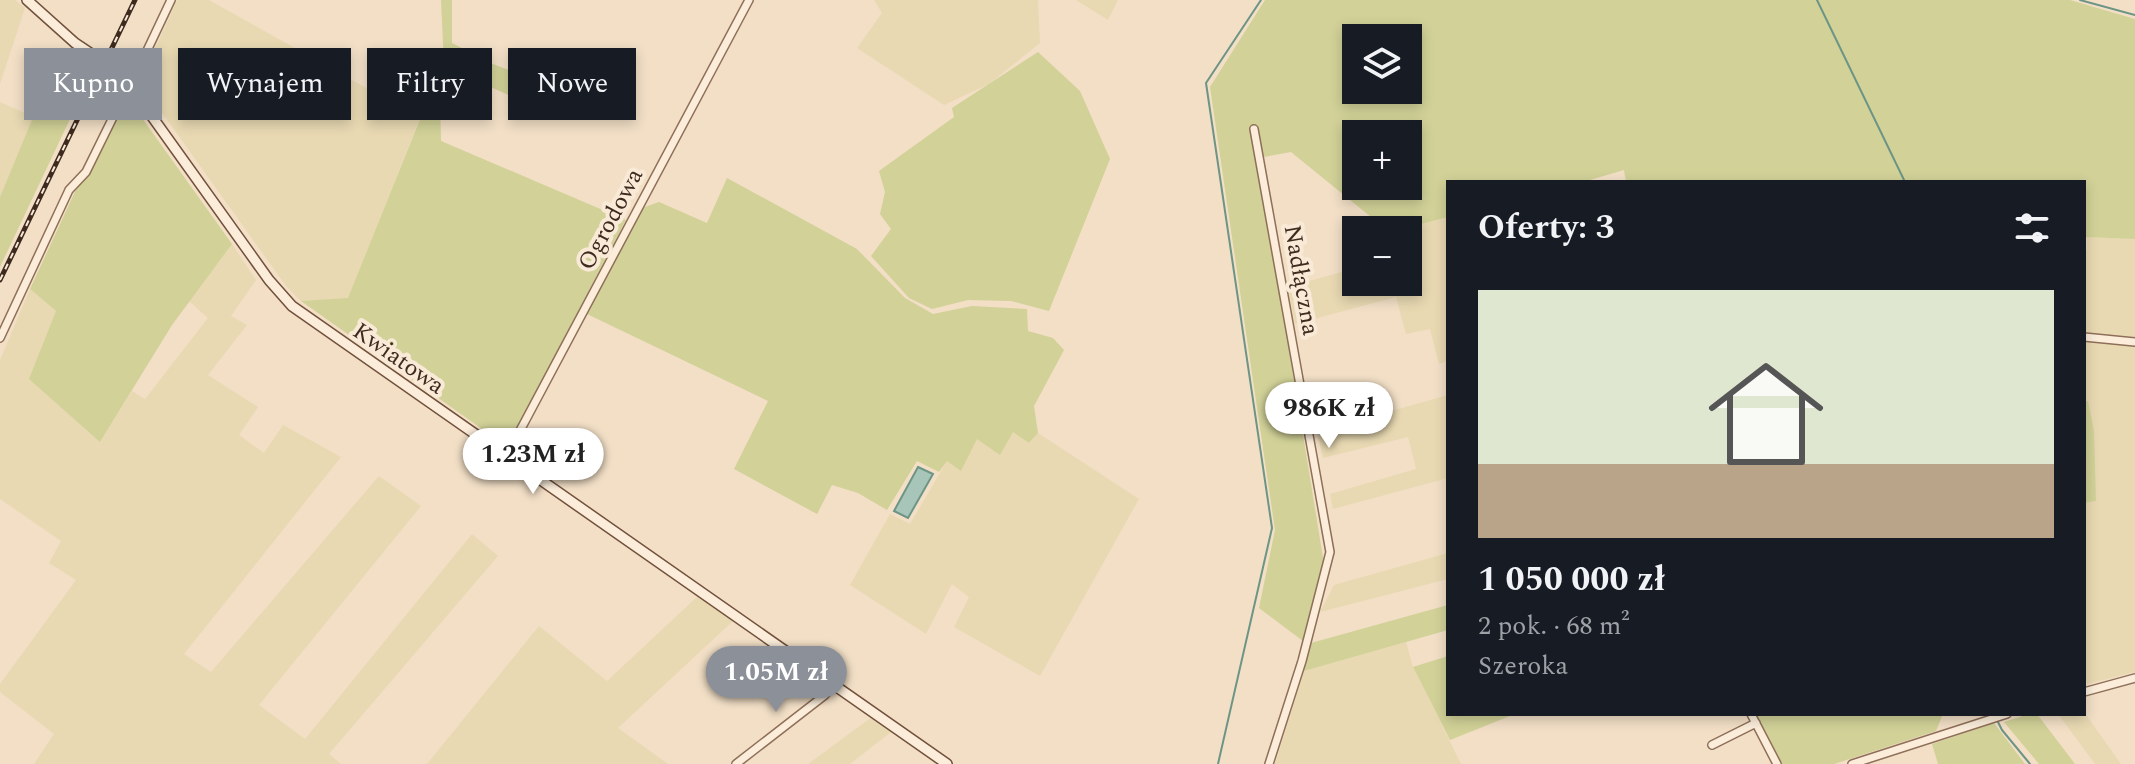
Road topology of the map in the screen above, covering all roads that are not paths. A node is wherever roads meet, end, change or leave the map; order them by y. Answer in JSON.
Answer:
{"nodes":[{"id":1,"x":27,"y":0,"type":"edge"},
{"id":2,"x":171,"y":0,"type":"edge"},
{"id":3,"x":749,"y":0,"type":"edge"},
{"id":4,"x":82,"y":48,"type":"edge"},
{"id":5,"x":148,"y":48,"type":"edge"},
{"id":6,"x":112,"y":120,"type":"edge"},
{"id":7,"x":155,"y":120,"type":"edge"},
{"id":8,"x":1254,"y":129,"type":"dead end"},
{"id":9,"x":2086,"y":337,"type":"edge"},
{"id":10,"x":0,"y":338,"type":"edge"},
{"id":11,"x":2135,"y":342,"type":"edge"},
{"id":12,"x":506,"y":457,"type":"junction"},
{"id":13,"x":2135,"y":678,"type":"edge"},
{"id":14,"x":834,"y":685,"type":"junction"},
{"id":15,"x":2086,"y":691,"type":"edge"},
{"id":16,"x":1752,"y":716,"type":"edge"},
{"id":17,"x":2000,"y":716,"type":"edge"},
{"id":18,"x":1756,"y":723,"type":"junction"},
{"id":19,"x":1712,"y":745,"type":"dead end"},
{"id":20,"x":736,"y":764,"type":"edge"},
{"id":21,"x":947,"y":764,"type":"edge"},
{"id":22,"x":1269,"y":764,"type":"edge"},
{"id":23,"x":1777,"y":764,"type":"edge"},
{"id":24,"x":1852,"y":764,"type":"edge"}],
"edges":[{"from":1,"to":4,"type":"street","name":"Kwiatowa"},
{"from":2,"to":5,"type":"street"},
{"from":3,"to":12,"type":"street","name":"Ogrodowa"},
{"from":6,"to":10,"type":"street"},
{"from":7,"to":12,"type":"street","name":"Kwiatowa"},
{"from":8,"to":22,"type":"street","name":"Nadłączna"},
{"from":9,"to":11,"type":"street"},
{"from":12,"to":14,"type":"street","name":"Kwiatowa"},
{"from":13,"to":15,"type":"street"},
{"from":14,"to":20,"type":"street"},
{"from":14,"to":21,"type":"street","name":"Kwiatowa"},
{"from":16,"to":18,"type":"street"},
{"from":17,"to":24,"type":"street"},
{"from":18,"to":19,"type":"street"},
{"from":18,"to":23,"type":"street"}]}
